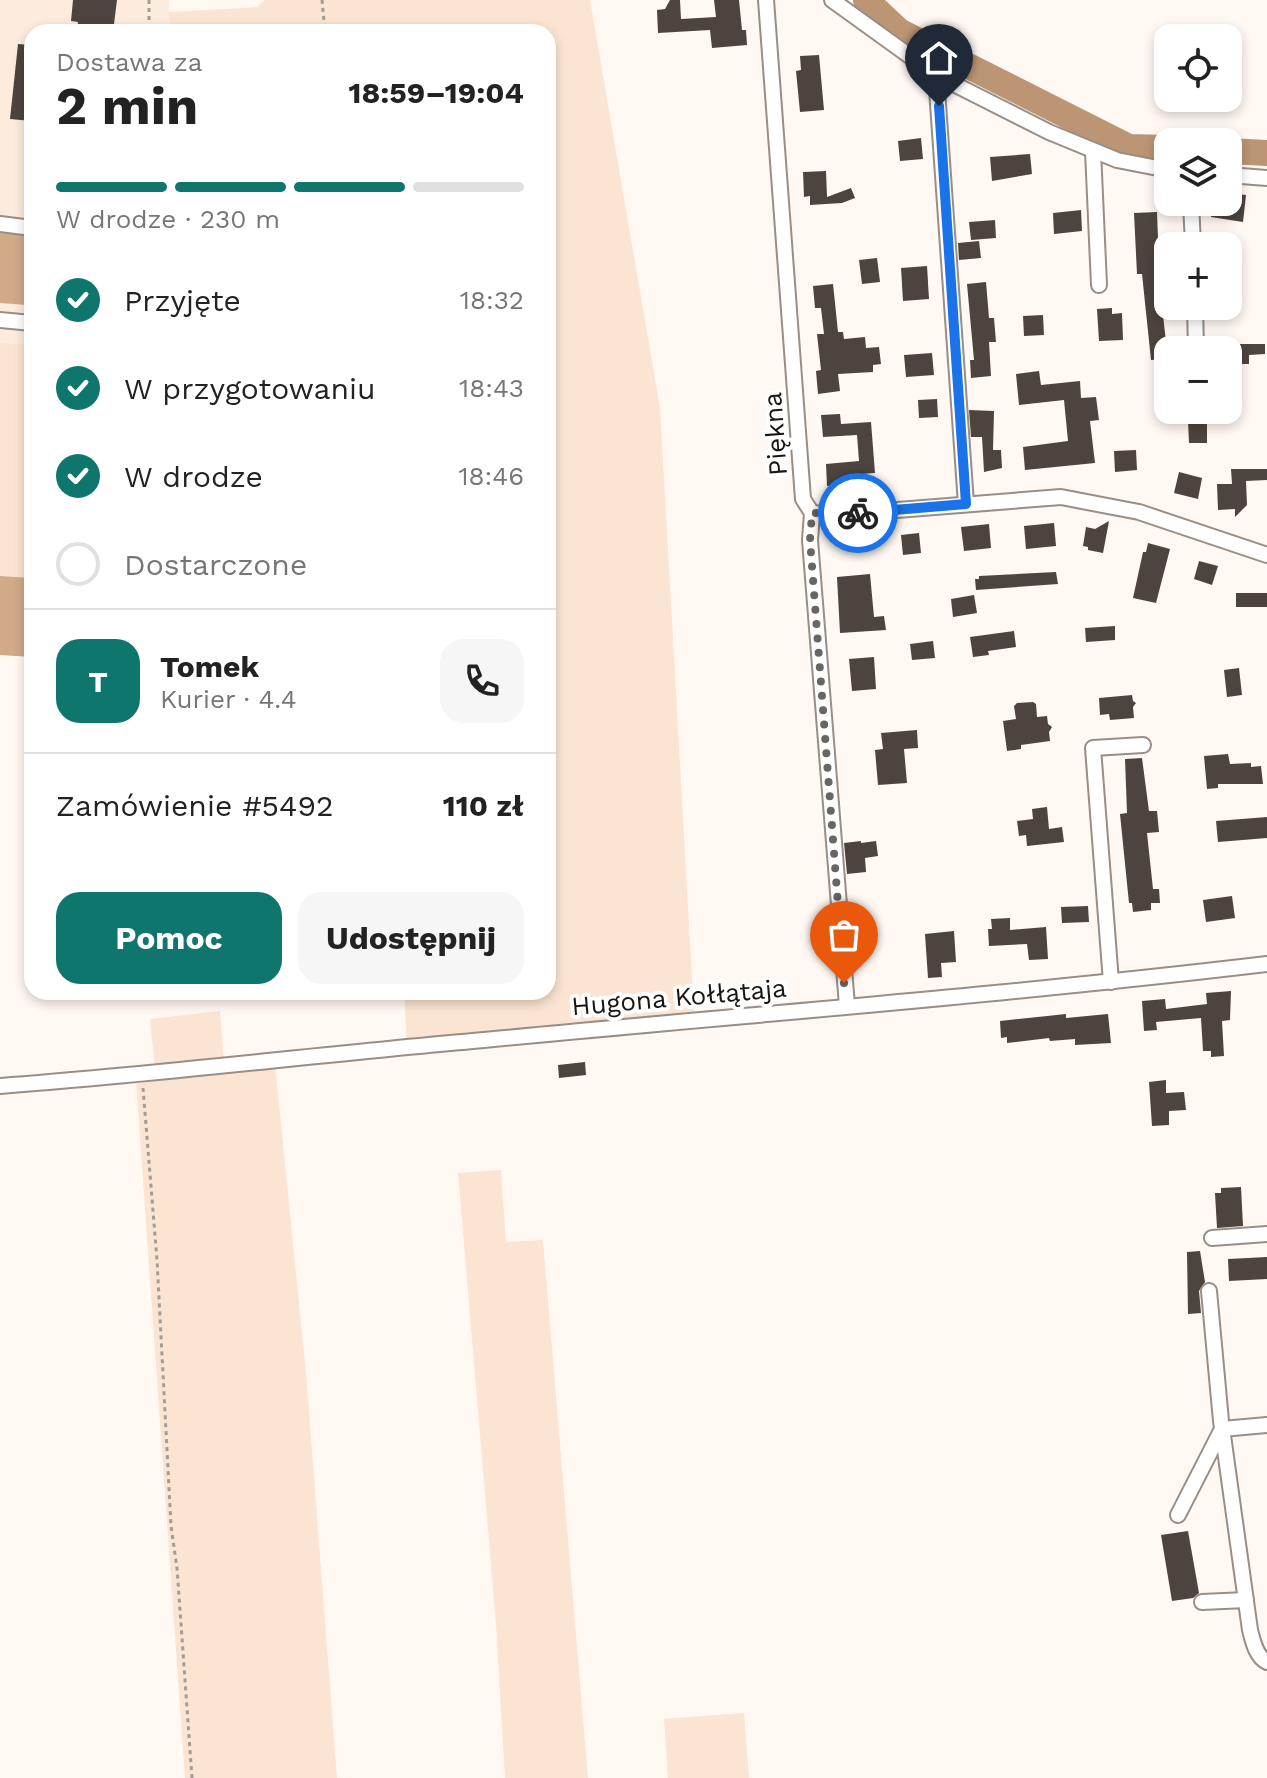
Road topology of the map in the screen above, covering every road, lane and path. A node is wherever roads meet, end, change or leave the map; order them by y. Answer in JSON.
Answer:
{"nodes":[{"id":1,"x":149,"y":0,"type":"edge"},
{"id":2,"x":322,"y":0,"type":"edge"},
{"id":3,"x":766,"y":0,"type":"edge"},
{"id":4,"x":832,"y":0,"type":"edge"},
{"id":5,"x":149,"y":24,"type":"edge"},
{"id":6,"x":324,"y":24,"type":"edge"},
{"id":7,"x":936,"y":75,"type":"junction"},
{"id":8,"x":1093,"y":151,"type":"junction"},
{"id":9,"x":1154,"y":167,"type":"edge"},
{"id":10,"x":1242,"y":176,"type":"edge"},
{"id":11,"x":1267,"y":178,"type":"edge"},
{"id":12,"x":0,"y":224,"type":"edge"},
{"id":13,"x":24,"y":227,"type":"edge"},
{"id":14,"x":1099,"y":285,"type":"dead end"},
{"id":15,"x":0,"y":320,"type":"edge"},
{"id":16,"x":24,"y":322,"type":"edge"},
{"id":17,"x":966,"y":504,"type":"junction"},
{"id":18,"x":812,"y":513,"type":"junction"},
{"id":19,"x":1267,"y":555,"type":"edge"},
{"id":20,"x":1143,"y":745,"type":"dead end"},
{"id":21,"x":1267,"y":964,"type":"edge"},
{"id":22,"x":1111,"y":982,"type":"junction"},
{"id":23,"x":847,"y":1006,"type":"junction"},
{"id":24,"x":143,"y":1075,"type":"junction"},
{"id":25,"x":0,"y":1086,"type":"edge"},
{"id":26,"x":1267,"y":1234,"type":"edge"},
{"id":27,"x":1212,"y":1238,"type":"dead end"},
{"id":28,"x":1209,"y":1291,"type":"dead end"},
{"id":29,"x":1267,"y":1425,"type":"edge"},
{"id":30,"x":1222,"y":1429,"type":"junction"},
{"id":31,"x":1178,"y":1515,"type":"dead end"},
{"id":32,"x":1246,"y":1600,"type":"junction"},
{"id":33,"x":1202,"y":1602,"type":"dead end"},
{"id":34,"x":1267,"y":1662,"type":"edge"},
{"id":35,"x":192,"y":1778,"type":"edge"}],
"edges":[{"from":1,"to":5,"type":"path"},
{"from":2,"to":6,"type":"path"},
{"from":3,"to":18,"type":"street","name":"Piękna"},
{"from":4,"to":7,"type":"street"},
{"from":7,"to":8,"type":"street"},
{"from":7,"to":17,"type":"street"},
{"from":8,"to":9,"type":"street"},
{"from":8,"to":14,"type":"street"},
{"from":10,"to":11,"type":"street"},
{"from":12,"to":13,"type":"street"},
{"from":15,"to":16,"type":"street"},
{"from":17,"to":18,"type":"street"},
{"from":17,"to":19,"type":"street"},
{"from":18,"to":23,"type":"street","name":"Piękna"},
{"from":20,"to":22,"type":"street"},
{"from":21,"to":22,"type":"street","name":"Hugona Kołłątaja"},
{"from":22,"to":23,"type":"street","name":"Hugona Kołłątaja"},
{"from":23,"to":24,"type":"street","name":"Hugona Kołłątaja"},
{"from":24,"to":25,"type":"street","name":"Hugona Kołłątaja"},
{"from":24,"to":35,"type":"path"},
{"from":26,"to":27,"type":"street"},
{"from":28,"to":30,"type":"street"},
{"from":29,"to":30,"type":"street"},
{"from":30,"to":31,"type":"street"},
{"from":30,"to":32,"type":"street"},
{"from":32,"to":33,"type":"street"},
{"from":32,"to":34,"type":"street"}]}
